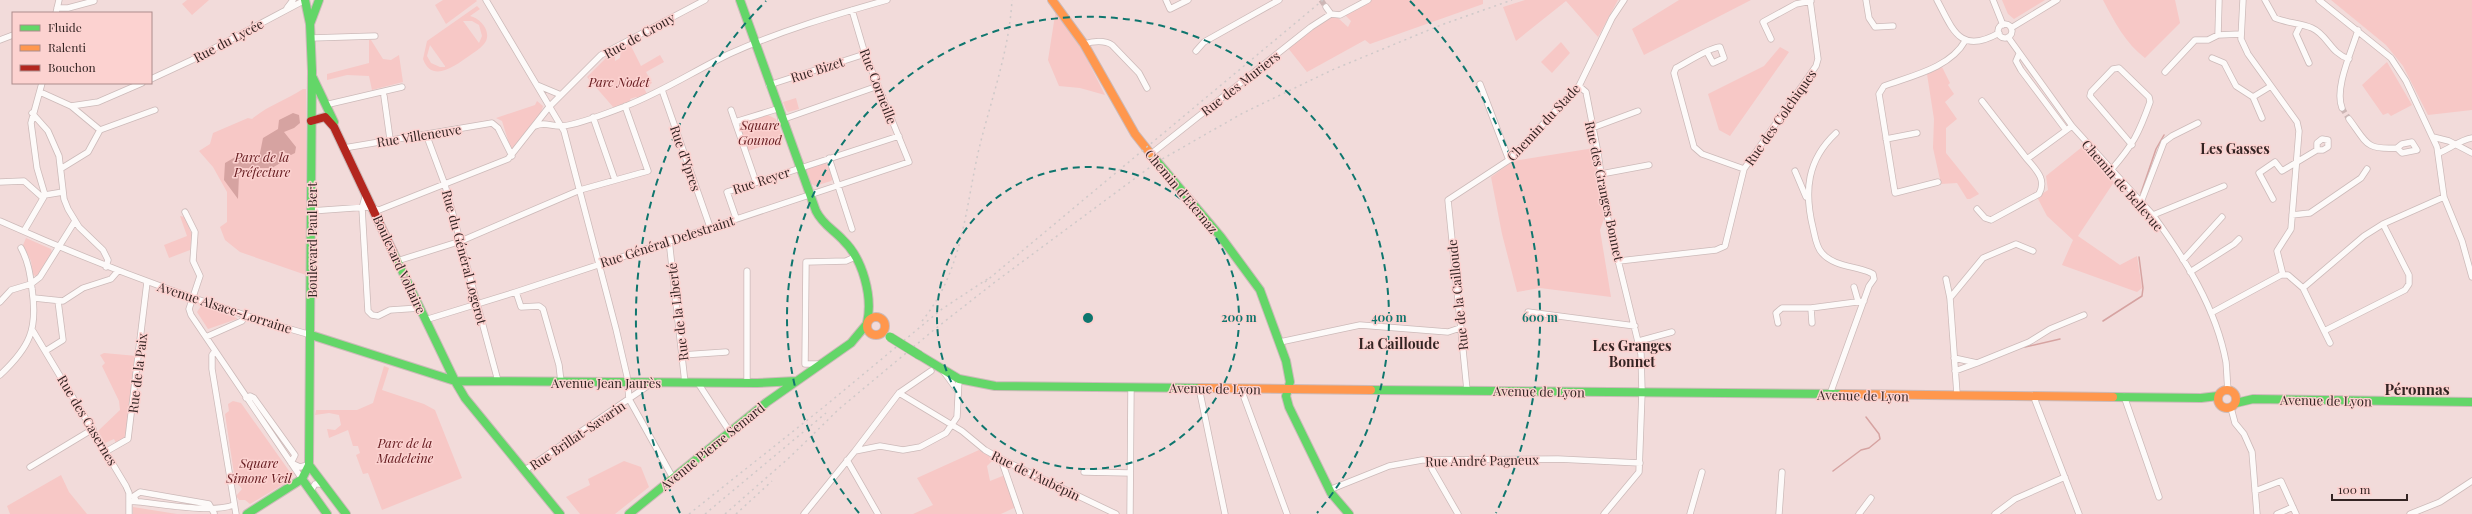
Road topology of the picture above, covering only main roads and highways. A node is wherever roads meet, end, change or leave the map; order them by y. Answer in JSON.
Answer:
{"nodes":[{"id":1,"x":305,"y":0,"type":"edge"},
{"id":2,"x":319,"y":0,"type":"edge"},
{"id":3,"x":740,"y":0,"type":"edge"},
{"id":4,"x":1052,"y":0,"type":"edge"},
{"id":5,"x":310,"y":24,"type":"junction"},
{"id":6,"x":312,"y":71,"type":"junction"},
{"id":7,"x":311,"y":121,"type":"junction"},
{"id":8,"x":344,"y":148,"type":"junction"},
{"id":9,"x":868,"y":292,"type":"junction"},
{"id":10,"x":880,"y":318,"type":"junction"},
{"id":11,"x":867,"y":324,"type":"junction"},
{"id":12,"x":880,"y":333,"type":"junction"},
{"id":13,"x":311,"y":336,"type":"junction"},
{"id":14,"x":851,"y":343,"type":"junction"},
{"id":15,"x":455,"y":381,"type":"junction"},
{"id":16,"x":796,"y":381,"type":"junction"},
{"id":17,"x":761,"y":385,"type":"junction"},
{"id":18,"x":1287,"y":389,"type":"junction"},
{"id":19,"x":781,"y":391,"type":"junction"},
{"id":20,"x":770,"y":399,"type":"junction"},
{"id":21,"x":2219,"y":400,"type":"junction"},
{"id":22,"x":2234,"y":402,"type":"junction"},
{"id":23,"x":2472,"y":402,"type":"edge"},
{"id":24,"x":309,"y":465,"type":"junction"},
{"id":25,"x":302,"y":479,"type":"junction"},
{"id":26,"x":1347,"y":513,"type":"edge"},
{"id":27,"x":247,"y":514,"type":"edge"},
{"id":28,"x":328,"y":514,"type":"edge"},
{"id":29,"x":346,"y":514,"type":"edge"},
{"id":30,"x":560,"y":514,"type":"edge"},
{"id":31,"x":629,"y":514,"type":"edge"}],
"edges":[{"from":1,"to":5,"type":"main road","name":"Boulevard Paul Bert"},
{"from":2,"to":5,"type":"main road"},
{"from":3,"to":9,"type":"main road"},
{"from":4,"to":18,"type":"main road","name":"Chemin d'Eternaz"},
{"from":5,"to":6,"type":"main road","name":"Boulevard Paul Bert"},
{"from":6,"to":7,"type":"main road","name":"Boulevard Paul Bert"},
{"from":6,"to":8,"type":"main road","name":"Boulevard Voltaire"},
{"from":7,"to":8,"type":"main road","name":"Boulevard Voltaire"},
{"from":7,"to":13,"type":"main road","name":"Boulevard Paul Bert"},
{"from":8,"to":15,"type":"main road","name":"Boulevard Voltaire"},
{"from":9,"to":10,"type":"main road"},
{"from":9,"to":11,"type":"main road"},
{"from":10,"to":11,"type":"main road"},
{"from":10,"to":12,"type":"main road"},
{"from":11,"to":12,"type":"main road"},
{"from":11,"to":14,"type":"main road"},
{"from":12,"to":14,"type":"main road"},
{"from":12,"to":18,"type":"main road","name":"Avenue de Lyon","bridge":true},
{"from":13,"to":15,"type":"main road","name":"Avenue Alsace-Lorraine"},
{"from":13,"to":24,"type":"main road","name":"Boulevard Paul Bert"},
{"from":14,"to":16,"type":"main road"},
{"from":15,"to":17,"type":"main road","name":"Avenue Jean Jaurès"},
{"from":15,"to":30,"type":"main road","name":"Boulevard Voltaire"},
{"from":16,"to":17,"type":"main road","name":"Avenue Jean Jaurès"},
{"from":16,"to":19,"type":"main road","name":"Avenue Pierre Semard"},
{"from":17,"to":19,"type":"main road","name":"Avenue Jean Jaurès"},
{"from":17,"to":20,"type":"main road"},
{"from":18,"to":21,"type":"main road","name":"Avenue de Lyon"},
{"from":18,"to":26,"type":"main road","name":"Chemin d'Eternaz"},
{"from":19,"to":20,"type":"main road","name":"Avenue Pierre Semard"},
{"from":20,"to":31,"type":"main road","name":"Avenue Pierre Semard"},
{"from":21,"to":22,"type":"main road","name":"Avenue de Lyon"},
{"from":21,"to":22,"type":"main road"},
{"from":22,"to":23,"type":"main road","name":"Avenue de Lyon"},
{"from":24,"to":25,"type":"main road","name":"Boulevard Paul Bert"},
{"from":24,"to":29,"type":"main road"},
{"from":25,"to":27,"type":"main road"},
{"from":25,"to":28,"type":"main road"}]}
